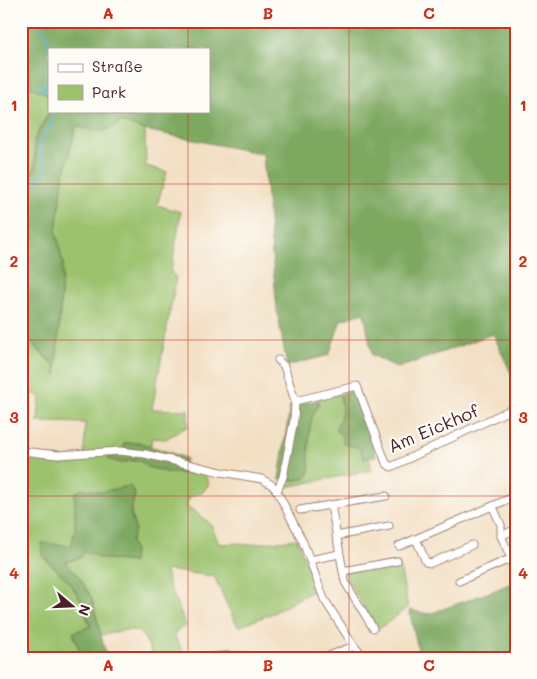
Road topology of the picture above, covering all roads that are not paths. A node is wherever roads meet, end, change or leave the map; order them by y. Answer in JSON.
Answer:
{"nodes":[{"id":1,"x":278,"y":360,"type":"dead end"},
{"id":2,"x":295,"y":401,"type":"junction"},
{"id":3,"x":516,"y":407,"type":"edge"},
{"id":4,"x":21,"y":452,"type":"edge"},
{"id":5,"x":277,"y":491,"type":"junction"},
{"id":6,"x":386,"y":496,"type":"dead end"},
{"id":7,"x":516,"y":496,"type":"edge"},
{"id":8,"x":331,"y":505,"type":"junction"},
{"id":9,"x":493,"y":507,"type":"junction"},
{"id":10,"x":300,"y":510,"type":"dead end"},
{"id":11,"x":390,"y":526,"type":"dead end"},
{"id":12,"x":516,"y":529,"type":"edge"},
{"id":13,"x":336,"y":536,"type":"junction"},
{"id":14,"x":501,"y":536,"type":"junction"},
{"id":15,"x":416,"y":539,"type":"junction"},
{"id":16,"x":472,"y":545,"type":"dead end"},
{"id":17,"x":399,"y":546,"type":"dead end"},
{"id":18,"x":340,"y":554,"type":"junction"},
{"id":19,"x":514,"y":559,"type":"edge"},
{"id":20,"x":310,"y":560,"type":"junction"},
{"id":21,"x":398,"y":561,"type":"dead end"},
{"id":22,"x":343,"y":571,"type":"junction"},
{"id":23,"x":459,"y":581,"type":"dead end"},
{"id":24,"x":373,"y":628,"type":"dead end"},
{"id":25,"x":354,"y":646,"type":"junction"},
{"id":26,"x":206,"y":658,"type":"edge"},
{"id":27,"x":263,"y":658,"type":"edge"},
{"id":28,"x":324,"y":658,"type":"edge"},
{"id":29,"x":364,"y":658,"type":"edge"}],
"edges":[{"from":1,"to":2,"type":"street"},
{"from":2,"to":3,"type":"street","name":"Am Eickhof"},
{"from":2,"to":5,"type":"street"},
{"from":4,"to":5,"type":"street"},
{"from":5,"to":20,"type":"street"},
{"from":6,"to":8,"type":"street"},
{"from":7,"to":9,"type":"street"},
{"from":8,"to":10,"type":"street"},
{"from":8,"to":13,"type":"street"},
{"from":9,"to":14,"type":"street"},
{"from":9,"to":15,"type":"street"},
{"from":11,"to":13,"type":"street"},
{"from":12,"to":14,"type":"street"},
{"from":13,"to":18,"type":"street"},
{"from":14,"to":19,"type":"street"},
{"from":15,"to":16,"type":"street"},
{"from":15,"to":17,"type":"street"},
{"from":18,"to":20,"type":"street"},
{"from":18,"to":22,"type":"street"},
{"from":19,"to":23,"type":"street"},
{"from":20,"to":25,"type":"street"},
{"from":21,"to":22,"type":"street"},
{"from":22,"to":24,"type":"street"},
{"from":25,"to":28,"type":"street"},
{"from":25,"to":29,"type":"street"},
{"from":26,"to":27,"type":"street"}]}
